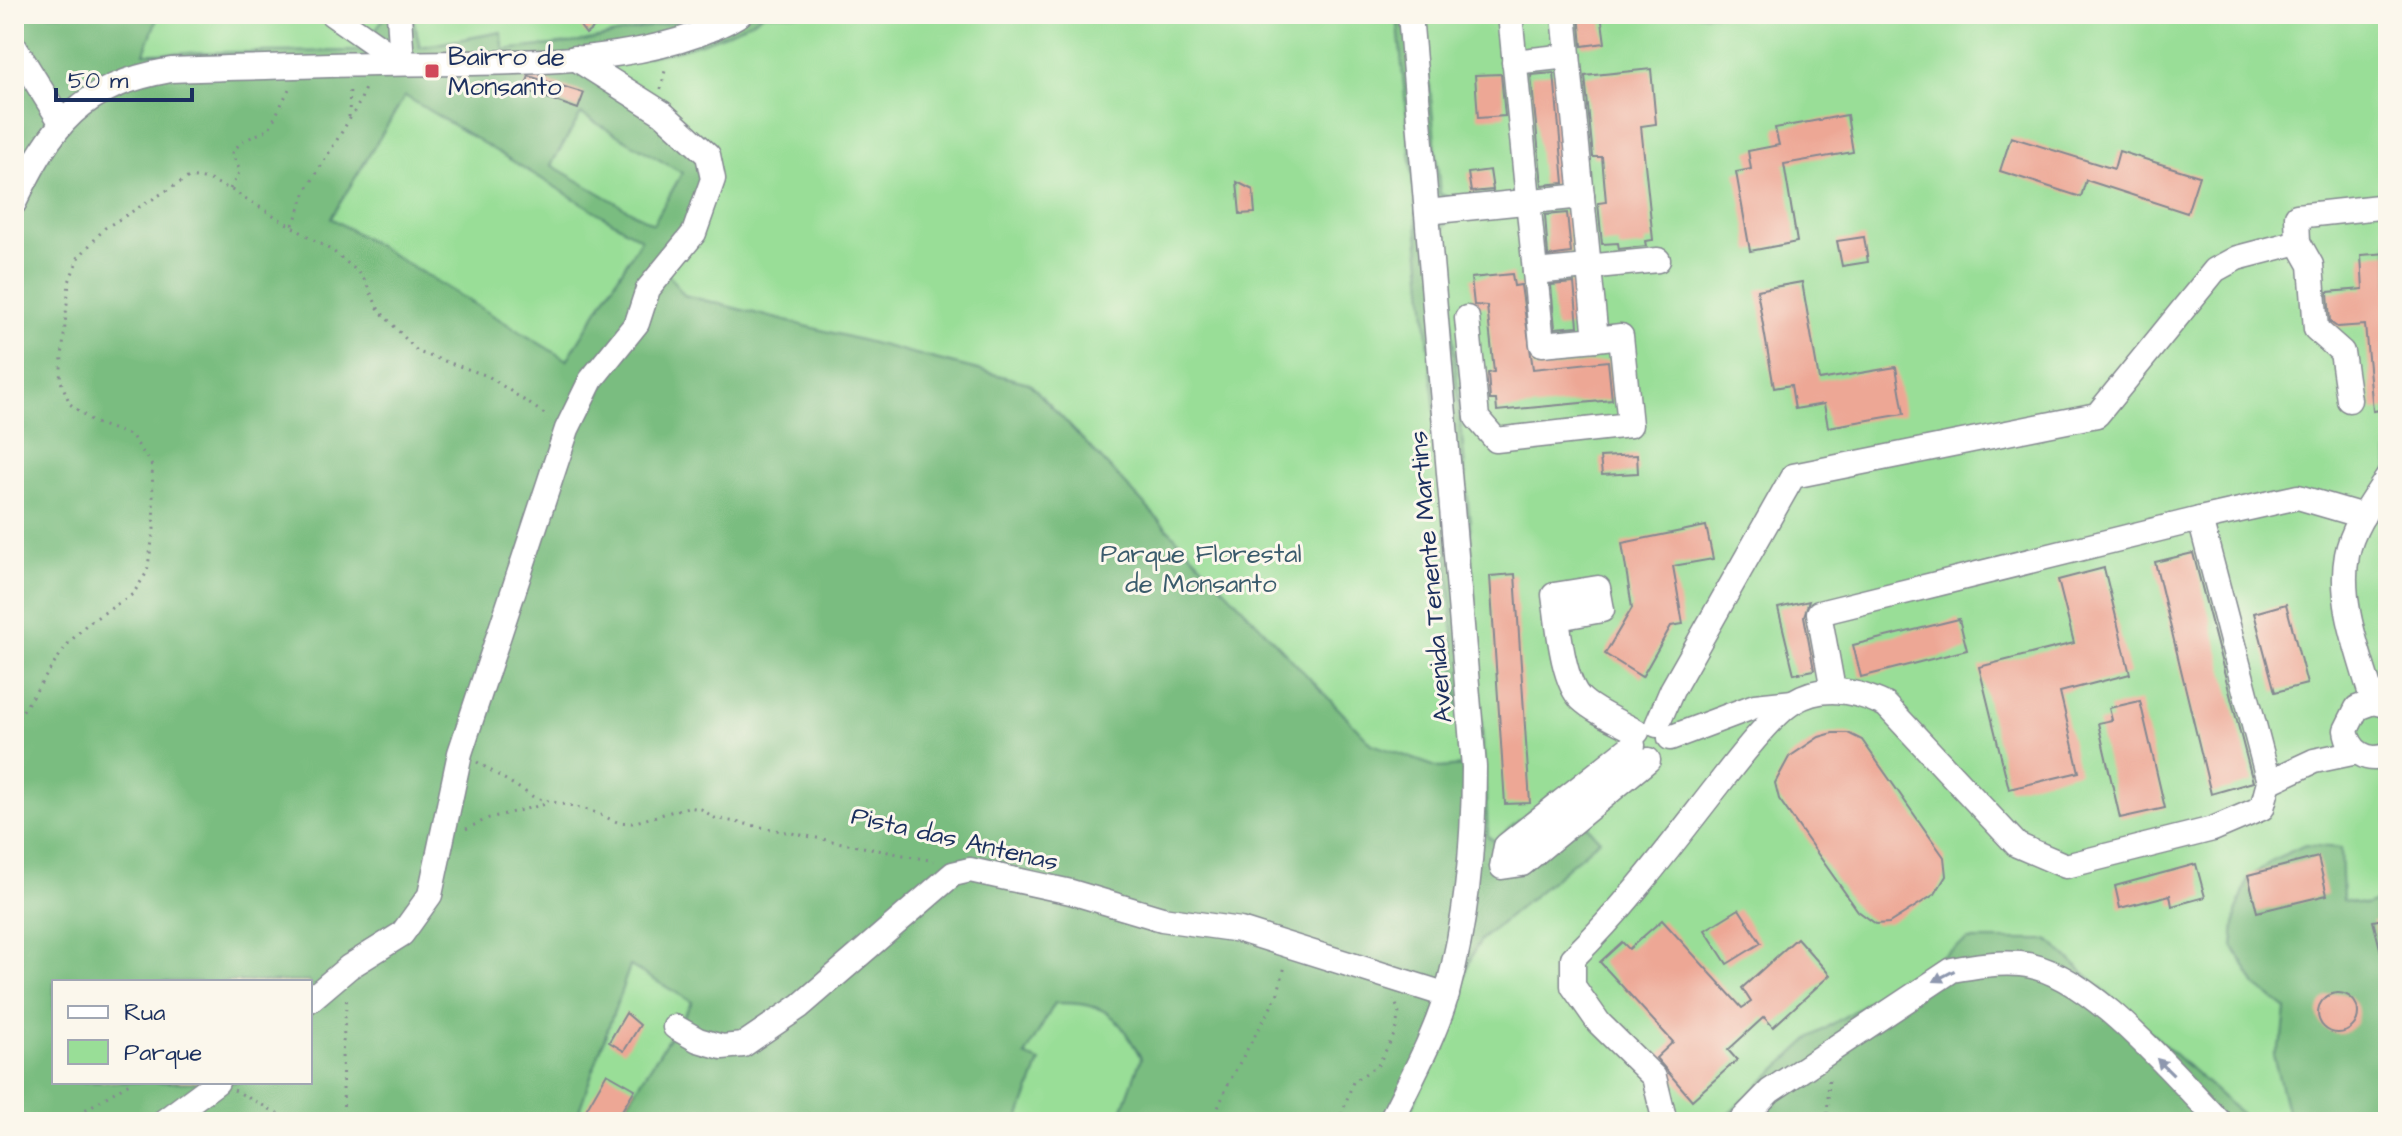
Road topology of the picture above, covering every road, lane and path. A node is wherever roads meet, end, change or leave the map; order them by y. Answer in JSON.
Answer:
{"nodes":[{"id":1,"x":332,"y":14,"type":"edge"},
{"id":2,"x":399,"y":14,"type":"edge"},
{"id":3,"x":740,"y":14,"type":"edge"},
{"id":4,"x":1410,"y":14,"type":"edge"},
{"id":5,"x":1510,"y":14,"type":"edge"},
{"id":6,"x":1564,"y":14,"type":"edge"},
{"id":7,"x":14,"y":46,"type":"edge"},
{"id":8,"x":1568,"y":56,"type":"junction"},
{"id":9,"x":575,"y":58,"type":"junction"},
{"id":10,"x":1514,"y":62,"type":"junction"},
{"id":11,"x":402,"y":63,"type":"junction"},
{"id":12,"x":362,"y":64,"type":"junction"},
{"id":13,"x":667,"y":64,"type":"dead end"},
{"id":14,"x":293,"y":84,"type":"dead end"},
{"id":15,"x":662,"y":113,"type":"junction"},
{"id":16,"x":349,"y":117,"type":"junction"},
{"id":17,"x":61,"y":122,"type":"junction"},
{"id":18,"x":230,"y":189,"type":"junction"},
{"id":19,"x":1582,"y":196,"type":"junction"},
{"id":20,"x":1528,"y":201,"type":"junction"},
{"id":21,"x":14,"y":203,"type":"edge"},
{"id":22,"x":2388,"y":206,"type":"edge"},
{"id":23,"x":1427,"y":212,"type":"junction"},
{"id":24,"x":293,"y":225,"type":"junction"},
{"id":25,"x":2298,"y":242,"type":"junction"},
{"id":26,"x":1658,"y":260,"type":"dead end"},
{"id":27,"x":1589,"y":266,"type":"junction"},
{"id":28,"x":1535,"y":272,"type":"junction"},
{"id":29,"x":1467,"y":318,"type":"dead end"},
{"id":30,"x":1596,"y":339,"type":"junction"},
{"id":31,"x":2349,"y":400,"type":"dead end"},
{"id":32,"x":567,"y":429,"type":"junction"},
{"id":33,"x":2388,"y":477,"type":"edge"},
{"id":34,"x":2363,"y":516,"type":"junction"},
{"id":35,"x":2200,"y":519,"type":"junction"},
{"id":36,"x":1558,"y":618,"type":"dead end"},
{"id":37,"x":1833,"y":690,"type":"junction"},
{"id":38,"x":1793,"y":702,"type":"junction"},
{"id":39,"x":2380,"y":704,"type":"edge"},
{"id":40,"x":14,"y":724,"type":"edge"},
{"id":41,"x":1649,"y":740,"type":"junction"},
{"id":42,"x":2357,"y":752,"type":"junction"},
{"id":43,"x":460,"y":753,"type":"junction"},
{"id":44,"x":2386,"y":758,"type":"edge"},
{"id":45,"x":2269,"y":782,"type":"junction"},
{"id":46,"x":550,"y":804,"type":"junction"},
{"id":47,"x":444,"y":834,"type":"junction"},
{"id":48,"x":970,"y":870,"type":"junction"},
{"id":49,"x":1469,"y":878,"type":"junction"},
{"id":50,"x":1288,"y":946,"type":"junction"},
{"id":51,"x":349,"y":967,"type":"junction"},
{"id":52,"x":1384,"y":978,"type":"junction"},
{"id":53,"x":1447,"y":995,"type":"junction"},
{"id":54,"x":312,"y":998,"type":"edge"},
{"id":55,"x":675,"y":1027,"type":"dead end"},
{"id":56,"x":1829,"y":1074,"type":"dead end"},
{"id":57,"x":128,"y":1084,"type":"edge"},
{"id":58,"x":223,"y":1085,"type":"edge"},
{"id":59,"x":65,"y":1122,"type":"edge"},
{"id":60,"x":163,"y":1122,"type":"edge"},
{"id":61,"x":294,"y":1122,"type":"edge"},
{"id":62,"x":344,"y":1122,"type":"edge"},
{"id":63,"x":1212,"y":1122,"type":"edge"},
{"id":64,"x":1339,"y":1122,"type":"edge"},
{"id":65,"x":1390,"y":1122,"type":"edge"},
{"id":66,"x":1665,"y":1122,"type":"edge"},
{"id":67,"x":1740,"y":1122,"type":"edge"},
{"id":68,"x":1827,"y":1122,"type":"edge"},
{"id":69,"x":2220,"y":1122,"type":"edge"}],
"edges":[{"from":1,"to":11,"type":"street"},
{"from":2,"to":11,"type":"street"},
{"from":3,"to":9,"type":"street"},
{"from":4,"to":23,"type":"street","name":"Avenida Tenente Martins"},
{"from":5,"to":10,"type":"street"},
{"from":6,"to":8,"type":"street"},
{"from":7,"to":17,"type":"street"},
{"from":8,"to":10,"type":"street"},
{"from":8,"to":19,"type":"street"},
{"from":9,"to":11,"type":"street"},
{"from":9,"to":15,"type":"street"},
{"from":10,"to":20,"type":"street"},
{"from":11,"to":12,"type":"street"},
{"from":12,"to":16,"type":"path"},
{"from":12,"to":16,"type":"path"},
{"from":12,"to":17,"type":"street"},
{"from":13,"to":15,"type":"path"},
{"from":14,"to":18,"type":"path"},
{"from":15,"to":32,"type":"street"},
{"from":16,"to":24,"type":"path"},
{"from":17,"to":21,"type":"street"},
{"from":18,"to":24,"type":"path"},
{"from":18,"to":40,"type":"path"},
{"from":19,"to":20,"type":"street"},
{"from":19,"to":27,"type":"street"},
{"from":20,"to":23,"type":"street"},
{"from":20,"to":28,"type":"street"},
{"from":22,"to":25,"type":"street"},
{"from":23,"to":49,"type":"street","name":"Avenida Tenente Martins"},
{"from":24,"to":32,"type":"path"},
{"from":25,"to":31,"type":"street"},
{"from":25,"to":41,"type":"street"},
{"from":26,"to":27,"type":"street"},
{"from":27,"to":28,"type":"street"},
{"from":27,"to":30,"type":"street"},
{"from":28,"to":30,"type":"street"},
{"from":29,"to":30,"type":"street"},
{"from":32,"to":43,"type":"street"},
{"from":33,"to":34,"type":"street"},
{"from":34,"to":35,"type":"street"},
{"from":34,"to":39,"type":"street"},
{"from":35,"to":37,"type":"street"},
{"from":35,"to":45,"type":"street"},
{"from":36,"to":41,"type":"street"},
{"from":37,"to":38,"type":"street"},
{"from":37,"to":45,"type":"street"},
{"from":38,"to":41,"type":"street"},
{"from":38,"to":66,"type":"street"},
{"from":39,"to":42,"type":"street"},
{"from":41,"to":49,"type":"street"},
{"from":42,"to":44,"type":"street"},
{"from":42,"to":45,"type":"street"},
{"from":43,"to":46,"type":"path","name":"Pista das Antenas"},
{"from":43,"to":47,"type":"street"},
{"from":46,"to":47,"type":"path"},
{"from":46,"to":48,"type":"path","name":"Pista das Antenas"},
{"from":47,"to":51,"type":"street"},
{"from":48,"to":50,"type":"street","name":"Pista das Antenas"},
{"from":48,"to":55,"type":"street"},
{"from":49,"to":53,"type":"street","name":"Avenida Tenente Martins"},
{"from":50,"to":52,"type":"street","name":"Pista das Antenas"},
{"from":50,"to":63,"type":"path"},
{"from":51,"to":54,"type":"street"},
{"from":51,"to":62,"type":"path"},
{"from":52,"to":53,"type":"street","name":"Pista das Antenas"},
{"from":52,"to":64,"type":"path"},
{"from":53,"to":65,"type":"street","name":"Avenida Tenente Martins"},
{"from":56,"to":68,"type":"path"},
{"from":57,"to":59,"type":"path"},
{"from":58,"to":60,"type":"street"},
{"from":58,"to":61,"type":"path"},
{"from":69,"to":67,"type":"street","one_way":true}]}
